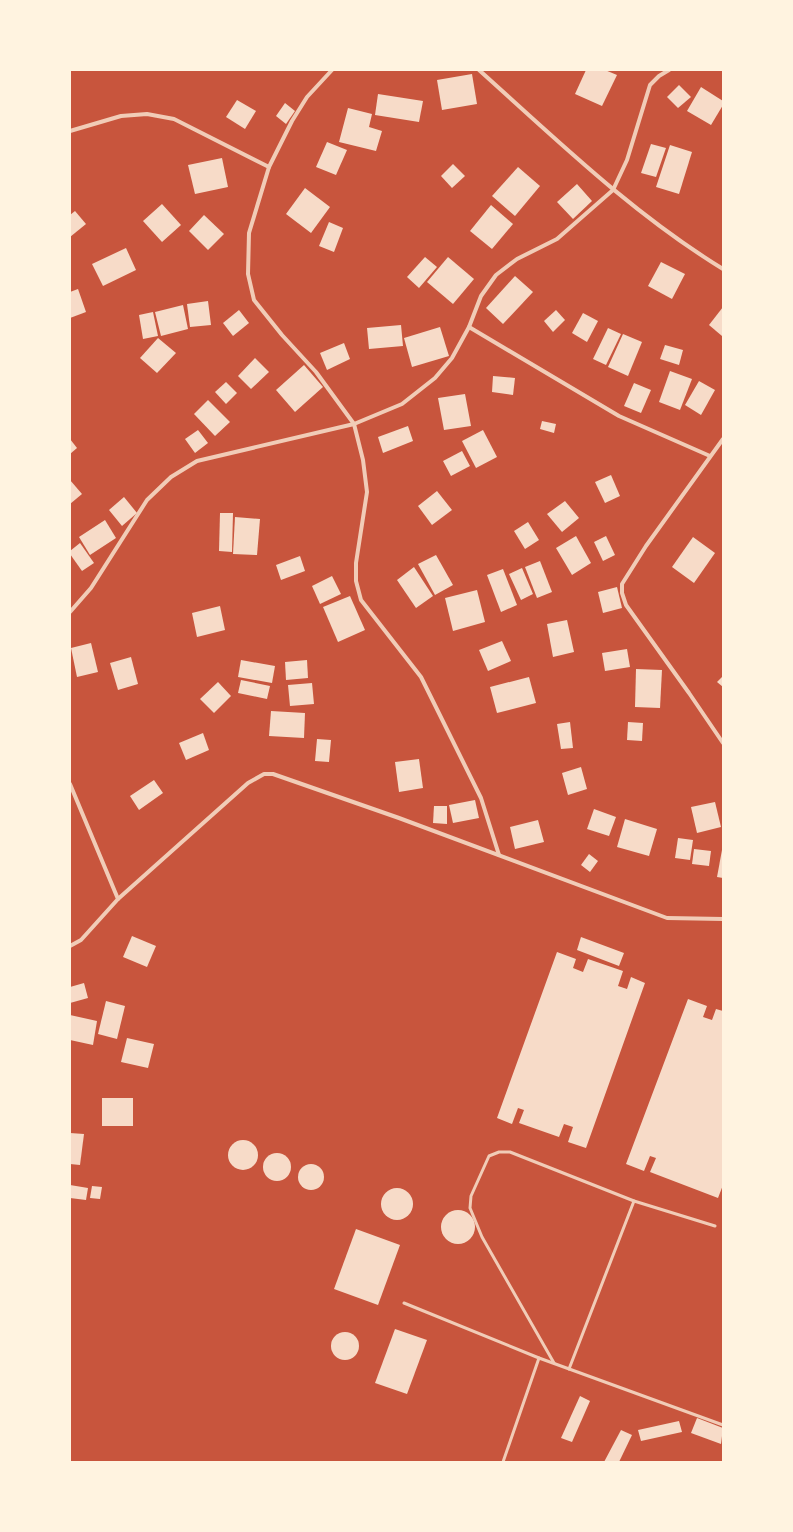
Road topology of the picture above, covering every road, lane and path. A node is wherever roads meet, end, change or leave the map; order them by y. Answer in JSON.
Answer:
{"nodes":[{"id":1,"x":332,"y":70,"type":"edge"},
{"id":2,"x":479,"y":70,"type":"edge"},
{"id":3,"x":669,"y":70,"type":"edge"},
{"id":4,"x":70,"y":131,"type":"edge"},
{"id":5,"x":268,"y":167,"type":"junction"},
{"id":6,"x":613,"y":190,"type":"junction"},
{"id":7,"x":723,"y":269,"type":"edge"},
{"id":8,"x":469,"y":327,"type":"junction"},
{"id":9,"x":354,"y":424,"type":"junction"},
{"id":10,"x":723,"y":439,"type":"edge"},
{"id":11,"x":710,"y":456,"type":"junction"},
{"id":12,"x":70,"y":612,"type":"edge"},
{"id":13,"x":723,"y":743,"type":"edge"},
{"id":14,"x":70,"y":784,"type":"edge"},
{"id":15,"x":499,"y":855,"type":"junction"},
{"id":16,"x":118,"y":899,"type":"junction"},
{"id":17,"x":723,"y":919,"type":"edge"},
{"id":18,"x":70,"y":946,"type":"edge"},
{"id":19,"x":634,"y":1201,"type":"junction"},
{"id":20,"x":715,"y":1226,"type":"dead end"},
{"id":21,"x":404,"y":1303,"type":"dead end"},
{"id":22,"x":539,"y":1358,"type":"junction"},
{"id":23,"x":554,"y":1363,"type":"junction"},
{"id":24,"x":569,"y":1369,"type":"junction"},
{"id":25,"x":723,"y":1425,"type":"edge"},
{"id":26,"x":503,"y":1462,"type":"edge"}],
"edges":[{"from":1,"to":5,"type":"street"},
{"from":2,"to":6,"type":"street"},
{"from":3,"to":6,"type":"street"},
{"from":4,"to":5,"type":"street"},
{"from":5,"to":9,"type":"street"},
{"from":6,"to":7,"type":"street"},
{"from":6,"to":8,"type":"street"},
{"from":8,"to":9,"type":"street"},
{"from":8,"to":11,"type":"street"},
{"from":9,"to":12,"type":"street"},
{"from":9,"to":15,"type":"street"},
{"from":10,"to":11,"type":"street"},
{"from":11,"to":13,"type":"street"},
{"from":14,"to":16,"type":"street"},
{"from":15,"to":16,"type":"street"},
{"from":15,"to":17,"type":"street"},
{"from":16,"to":18,"type":"street"},
{"from":19,"to":20,"type":"lane"},
{"from":19,"to":23,"type":"lane"},
{"from":19,"to":24,"type":"lane"},
{"from":21,"to":22,"type":"lane"},
{"from":22,"to":23,"type":"lane"},
{"from":22,"to":26,"type":"lane"},
{"from":23,"to":24,"type":"lane"},
{"from":24,"to":25,"type":"lane"}]}
